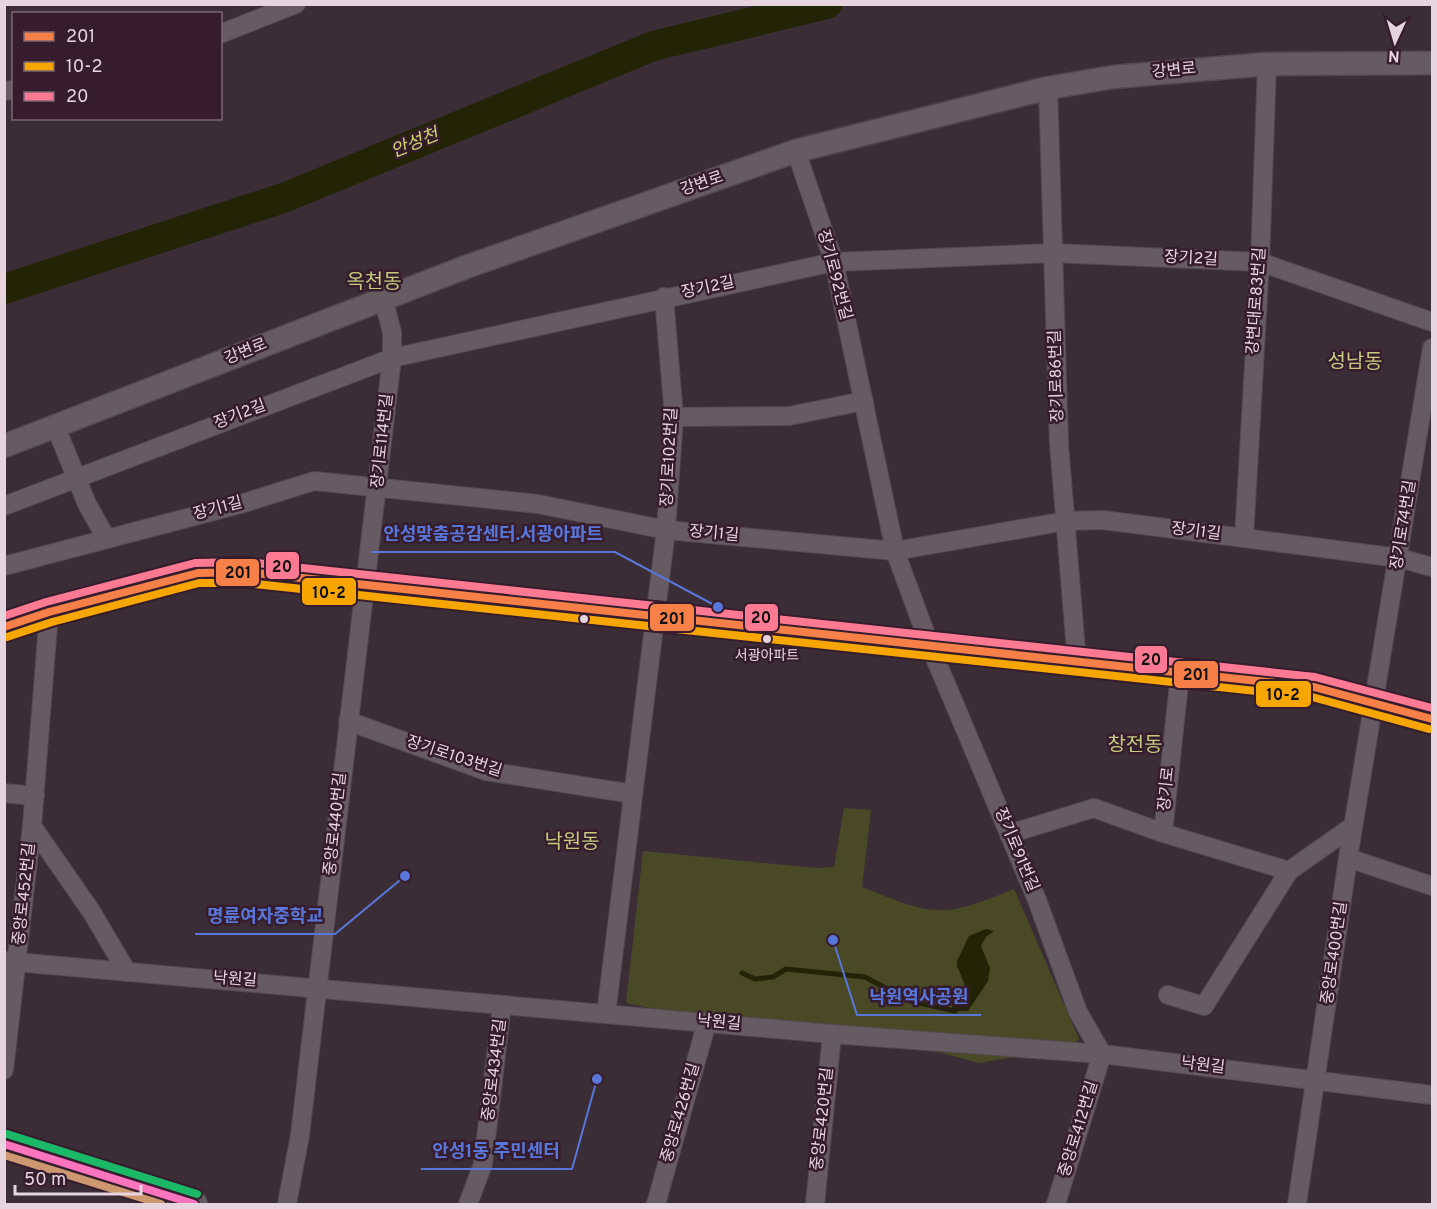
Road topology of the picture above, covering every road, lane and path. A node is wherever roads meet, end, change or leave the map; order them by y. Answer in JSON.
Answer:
{"nodes":[{"id":1,"x":296,"y":4,"type":"edge"},
{"id":2,"x":222,"y":33,"type":"edge"},
{"id":3,"x":1432,"y":63,"type":"edge"},
{"id":4,"x":1267,"y":64,"type":"junction"},
{"id":5,"x":1048,"y":88,"type":"junction"},
{"id":6,"x":796,"y":151,"type":"junction"},
{"id":7,"x":1053,"y":253,"type":"junction"},
{"id":8,"x":834,"y":262,"type":"junction"},
{"id":9,"x":1260,"y":262,"type":"junction"},
{"id":10,"x":664,"y":297,"type":"junction"},
{"id":11,"x":383,"y":298,"type":"junction"},
{"id":12,"x":1432,"y":322,"type":"edge"},
{"id":13,"x":1432,"y":348,"type":"edge"},
{"id":14,"x":392,"y":358,"type":"junction"},
{"id":15,"x":864,"y":401,"type":"junction"},
{"id":16,"x":674,"y":417,"type":"junction"},
{"id":17,"x":55,"y":424,"type":"junction"},
{"id":18,"x":4,"y":446,"type":"edge"},
{"id":19,"x":76,"y":477,"type":"junction"},
{"id":20,"x":378,"y":488,"type":"junction"},
{"id":21,"x":4,"y":506,"type":"edge"},
{"id":22,"x":1066,"y":521,"type":"junction"},
{"id":23,"x":666,"y":530,"type":"junction"},
{"id":24,"x":106,"y":538,"type":"junction"},
{"id":25,"x":1244,"y":538,"type":"junction"},
{"id":26,"x":895,"y":551,"type":"junction"},
{"id":27,"x":1399,"y":558,"type":"junction"},
{"id":28,"x":4,"y":566,"type":"edge"},
{"id":29,"x":1432,"y":567,"type":"edge"},
{"id":30,"x":364,"y":585,"type":"junction"},
{"id":31,"x":49,"y":612,"type":"junction"},
{"id":32,"x":654,"y":617,"type":"junction"},
{"id":33,"x":4,"y":627,"type":"edge"},
{"id":34,"x":930,"y":646,"type":"junction"},
{"id":35,"x":1077,"y":663,"type":"junction"},
{"id":36,"x":1180,"y":674,"type":"junction"},
{"id":37,"x":1374,"y":702,"type":"junction"},
{"id":38,"x":1432,"y":719,"type":"edge"},
{"id":39,"x":348,"y":721,"type":"junction"},
{"id":40,"x":4,"y":794,"type":"edge"},
{"id":41,"x":633,"y":794,"type":"junction"},
{"id":42,"x":35,"y":796,"type":"junction"},
{"id":43,"x":32,"y":826,"type":"junction"},
{"id":44,"x":1353,"y":826,"type":"junction"},
{"id":45,"x":1162,"y":833,"type":"junction"},
{"id":46,"x":1009,"y":834,"type":"junction"},
{"id":47,"x":1348,"y":858,"type":"junction"},
{"id":48,"x":1289,"y":871,"type":"junction"},
{"id":49,"x":1432,"y":886,"type":"edge"},
{"id":50,"x":11,"y":962,"type":"edge"},
{"id":51,"x":127,"y":972,"type":"junction"},
{"id":52,"x":318,"y":987,"type":"junction"},
{"id":53,"x":1168,"y":996,"type":"dead end"},
{"id":54,"x":502,"y":1005,"type":"junction"},
{"id":55,"x":606,"y":1014,"type":"junction"},
{"id":56,"x":707,"y":1022,"type":"junction"},
{"id":57,"x":832,"y":1034,"type":"junction"},
{"id":58,"x":1102,"y":1054,"type":"junction"},
{"id":59,"x":4,"y":1070,"type":"edge"},
{"id":60,"x":1316,"y":1080,"type":"junction"},
{"id":61,"x":1432,"y":1095,"type":"edge"},
{"id":62,"x":4,"y":1144,"type":"edge"},
{"id":63,"x":194,"y":1204,"type":"edge"},
{"id":64,"x":287,"y":1204,"type":"edge"},
{"id":65,"x":468,"y":1204,"type":"edge"},
{"id":66,"x":656,"y":1204,"type":"edge"},
{"id":67,"x":815,"y":1204,"type":"edge"},
{"id":68,"x":1056,"y":1204,"type":"edge"},
{"id":69,"x":1297,"y":1204,"type":"edge"}],
"edges":[{"from":1,"to":2,"type":"street"},
{"from":3,"to":4,"type":"street","name":"강변로"},
{"from":4,"to":5,"type":"street","name":"강변로"},
{"from":4,"to":9,"type":"street","name":"강변대로83번길"},
{"from":5,"to":6,"type":"street","name":"강변로"},
{"from":5,"to":7,"type":"street","name":"장기로86번길"},
{"from":6,"to":8,"type":"street","name":"장기로92번길"},
{"from":6,"to":11,"type":"street","name":"강변로"},
{"from":7,"to":8,"type":"street","name":"장기2길"},
{"from":7,"to":9,"type":"street","name":"장기2길"},
{"from":7,"to":22,"type":"street","name":"장기로86번길"},
{"from":8,"to":10,"type":"street","name":"장기2길"},
{"from":8,"to":15,"type":"street","name":"장기로92번길"},
{"from":9,"to":12,"type":"street","name":"장기2길"},
{"from":9,"to":25,"type":"street","name":"강변대로83번길"},
{"from":10,"to":14,"type":"street","name":"장기2길"},
{"from":10,"to":16,"type":"street","name":"장기로102번길"},
{"from":11,"to":14,"type":"street","name":"장기로114번길"},
{"from":11,"to":17,"type":"street","name":"강변로"},
{"from":13,"to":27,"type":"street","name":"장기로74번길"},
{"from":14,"to":19,"type":"street","name":"장기2길"},
{"from":14,"to":20,"type":"street","name":"장기로114번길"},
{"from":15,"to":16,"type":"street"},
{"from":15,"to":26,"type":"street","name":"장기로92번길"},
{"from":16,"to":23,"type":"street","name":"장기로102번길"},
{"from":17,"to":18,"type":"street","name":"강변로"},
{"from":17,"to":19,"type":"street"},
{"from":19,"to":21,"type":"street","name":"장기2길"},
{"from":19,"to":24,"type":"street"},
{"from":20,"to":23,"type":"street","name":"장기1길"},
{"from":20,"to":24,"type":"street","name":"장기1길"},
{"from":20,"to":30,"type":"street","name":"장기로114번길"},
{"from":22,"to":25,"type":"street","name":"장기1길"},
{"from":22,"to":26,"type":"street","name":"장기1길"},
{"from":22,"to":35,"type":"street","name":"장기로86번길"},
{"from":23,"to":26,"type":"street","name":"장기1길"},
{"from":23,"to":32,"type":"street","name":"장기로102번길"},
{"from":24,"to":28,"type":"street","name":"장기1길"},
{"from":25,"to":27,"type":"street","name":"장기1길"},
{"from":26,"to":34,"type":"street","name":"장기로92번길"},
{"from":27,"to":29,"type":"street","name":"장기1길"},
{"from":27,"to":37,"type":"street","name":"장기로74번길"},
{"from":30,"to":31,"type":"main road"},
{"from":30,"to":32,"type":"main road"},
{"from":30,"to":39,"type":"street","name":"중앙로440번길"},
{"from":31,"to":33,"type":"main road"},
{"from":31,"to":42,"type":"street","name":"중앙로452번길"},
{"from":32,"to":34,"type":"main road"},
{"from":32,"to":41,"type":"street"},
{"from":34,"to":35,"type":"main road"},
{"from":34,"to":46,"type":"street","name":"장기로91번길"},
{"from":35,"to":36,"type":"main road"},
{"from":36,"to":37,"type":"main road"},
{"from":36,"to":45,"type":"street","name":"장기로"},
{"from":37,"to":38,"type":"main road"},
{"from":37,"to":44,"type":"street","name":"중앙로400번길"},
{"from":39,"to":41,"type":"street","name":"장기로103번길"},
{"from":39,"to":52,"type":"street","name":"중앙로440번길"},
{"from":40,"to":42,"type":"street"},
{"from":41,"to":55,"type":"street"},
{"from":42,"to":43,"type":"street","name":"중앙로452번길"},
{"from":43,"to":50,"type":"street","name":"중앙로452번길"},
{"from":43,"to":51,"type":"street","name":"중앙로452번길"},
{"from":44,"to":47,"type":"street","name":"중앙로400번길"},
{"from":44,"to":48,"type":"street"},
{"from":45,"to":46,"type":"street"},
{"from":45,"to":48,"type":"street"},
{"from":46,"to":58,"type":"street","name":"장기로91번길"},
{"from":47,"to":49,"type":"street"},
{"from":47,"to":60,"type":"street","name":"중앙로400번길"},
{"from":48,"to":53,"type":"street"},
{"from":50,"to":51,"type":"street","name":"낙원길"},
{"from":50,"to":59,"type":"street","name":"중앙로452번길"},
{"from":51,"to":52,"type":"street","name":"낙원길"},
{"from":52,"to":54,"type":"street","name":"낙원길"},
{"from":52,"to":64,"type":"street","name":"중앙로440번길"},
{"from":54,"to":55,"type":"street","name":"낙원길"},
{"from":54,"to":65,"type":"street","name":"중앙로434번길"},
{"from":55,"to":56,"type":"street","name":"낙원길"},
{"from":56,"to":57,"type":"street","name":"낙원길"},
{"from":56,"to":66,"type":"street","name":"중앙로426번길"},
{"from":57,"to":58,"type":"street","name":"낙원길"},
{"from":57,"to":67,"type":"street","name":"중앙로420번길"},
{"from":58,"to":60,"type":"street","name":"낙원길"},
{"from":58,"to":68,"type":"street","name":"중앙로412번길"},
{"from":60,"to":61,"type":"street","name":"낙원길"},
{"from":60,"to":69,"type":"street","name":"중앙로400번길"},
{"from":62,"to":63,"type":"main road"}]}
